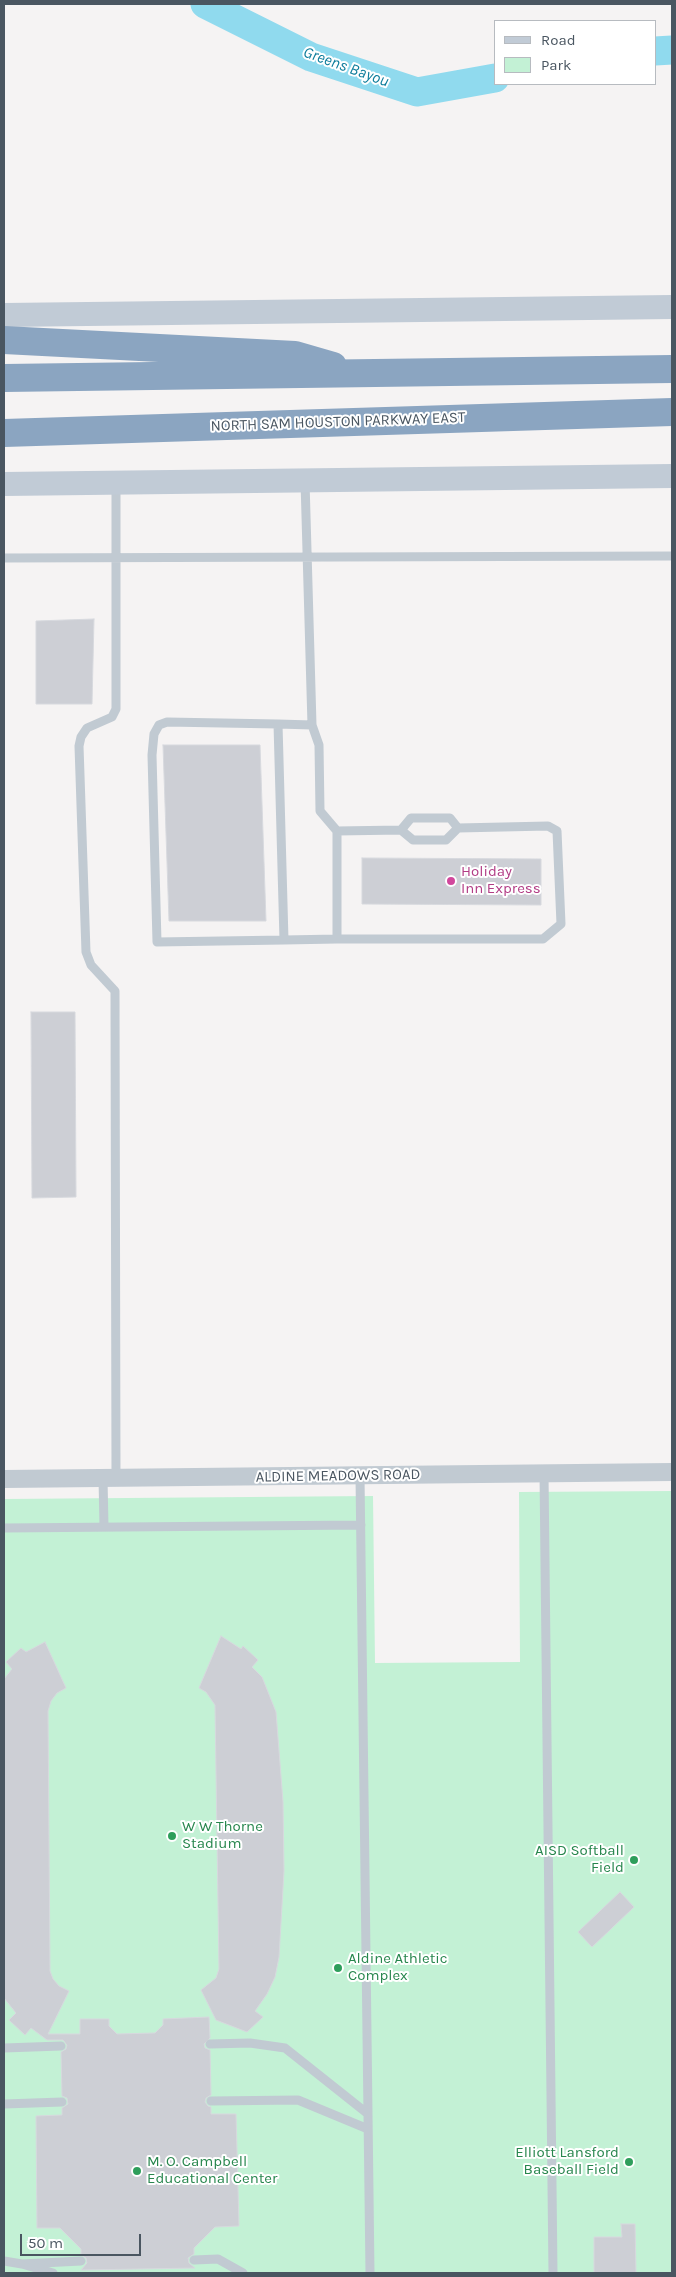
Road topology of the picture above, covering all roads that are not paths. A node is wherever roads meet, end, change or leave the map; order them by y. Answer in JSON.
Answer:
{"nodes":[{"id":1,"x":672,"y":307,"type":"edge"},
{"id":2,"x":4,"y":315,"type":"edge"},
{"id":3,"x":4,"y":340,"type":"edge"},
{"id":4,"x":672,"y":369,"type":"edge"},
{"id":5,"x":361,"y":374,"type":"junction"},
{"id":6,"x":4,"y":378,"type":"edge"},
{"id":7,"x":672,"y":412,"type":"edge"},
{"id":8,"x":4,"y":433,"type":"edge"},
{"id":9,"x":672,"y":476,"type":"edge"},
{"id":10,"x":305,"y":480,"type":"junction"},
{"id":11,"x":116,"y":483,"type":"junction"},
{"id":12,"x":4,"y":484,"type":"edge"},
{"id":13,"x":672,"y":556,"type":"edge"},
{"id":14,"x":116,"y":557,"type":"junction"},
{"id":15,"x":308,"y":557,"type":"junction"},
{"id":16,"x":4,"y":558,"type":"edge"},
{"id":17,"x":278,"y":724,"type":"junction"},
{"id":18,"x":312,"y":725,"type":"junction"},
{"id":19,"x":458,"y":828,"type":"junction"},
{"id":20,"x":401,"y":830,"type":"junction"},
{"id":21,"x":337,"y":831,"type":"junction"},
{"id":22,"x":337,"y":939,"type":"junction"},
{"id":23,"x":284,"y":940,"type":"junction"},
{"id":24,"x":672,"y":1472,"type":"edge"},
{"id":25,"x":544,"y":1473,"type":"junction"},
{"id":26,"x":360,"y":1476,"type":"junction"},
{"id":27,"x":109,"y":1478,"type":"junction"},
{"id":28,"x":4,"y":1479,"type":"edge"},
{"id":29,"x":361,"y":1524,"type":"junction"},
{"id":30,"x":104,"y":1527,"type":"junction"},
{"id":31,"x":4,"y":1528,"type":"edge"},
{"id":32,"x":210,"y":2044,"type":"dead end"},
{"id":33,"x":61,"y":2046,"type":"dead end"},
{"id":34,"x":4,"y":2048,"type":"edge"},
{"id":35,"x":211,"y":2101,"type":"dead end"},
{"id":36,"x":62,"y":2102,"type":"dead end"},
{"id":37,"x":4,"y":2104,"type":"edge"},
{"id":38,"x":368,"y":2114,"type":"junction"},
{"id":39,"x":368,"y":2129,"type":"junction"},
{"id":40,"x":194,"y":2260,"type":"dead end"},
{"id":41,"x":4,"y":2261,"type":"edge"},
{"id":42,"x":81,"y":2261,"type":"dead end"},
{"id":43,"x":22,"y":2264,"type":"junction"},
{"id":44,"x":53,"y":2273,"type":"edge"},
{"id":45,"x":243,"y":2273,"type":"edge"},
{"id":46,"x":370,"y":2273,"type":"edge"},
{"id":47,"x":553,"y":2273,"type":"edge"}],
"edges":[{"from":1,"to":2,"type":"main road"},
{"from":3,"to":5,"type":"highway"},
{"from":4,"to":5,"type":"highway"},
{"from":5,"to":6,"type":"highway"},
{"from":7,"to":8,"type":"highway","name":"NORTH SAM HOUSTON PARKWAY EAST"},
{"from":9,"to":10,"type":"main road"},
{"from":10,"to":11,"type":"main road"},
{"from":10,"to":15,"type":"lane"},
{"from":11,"to":12,"type":"main road"},
{"from":11,"to":14,"type":"lane"},
{"from":13,"to":15,"type":"lane"},
{"from":14,"to":15,"type":"lane"},
{"from":14,"to":16,"type":"lane"},
{"from":14,"to":27,"type":"lane"},
{"from":15,"to":18,"type":"lane"},
{"from":17,"to":18,"type":"lane"},
{"from":17,"to":23,"type":"lane"},
{"from":17,"to":23,"type":"lane"},
{"from":18,"to":21,"type":"lane"},
{"from":19,"to":20,"type":"lane"},
{"from":19,"to":20,"type":"lane"},
{"from":19,"to":22,"type":"lane"},
{"from":20,"to":21,"type":"lane"},
{"from":21,"to":22,"type":"lane"},
{"from":22,"to":23,"type":"lane"},
{"from":24,"to":25,"type":"street","name":"ALDINE MEADOWS ROAD"},
{"from":25,"to":26,"type":"street","name":"ALDINE MEADOWS ROAD"},
{"from":25,"to":47,"type":"lane"},
{"from":26,"to":27,"type":"street","name":"ALDINE MEADOWS ROAD"},
{"from":26,"to":29,"type":"lane"},
{"from":27,"to":28,"type":"street","name":"ALDINE MEADOWS ROAD"},
{"from":27,"to":30,"type":"lane"},
{"from":29,"to":30,"type":"lane"},
{"from":29,"to":38,"type":"lane"},
{"from":30,"to":31,"type":"lane"},
{"from":32,"to":38,"type":"lane"},
{"from":33,"to":34,"type":"lane"},
{"from":35,"to":39,"type":"lane"},
{"from":36,"to":37,"type":"lane"},
{"from":38,"to":39,"type":"lane"},
{"from":39,"to":46,"type":"lane"},
{"from":40,"to":45,"type":"lane"},
{"from":41,"to":43,"type":"lane"},
{"from":42,"to":43,"type":"lane"},
{"from":43,"to":44,"type":"lane"}]}
